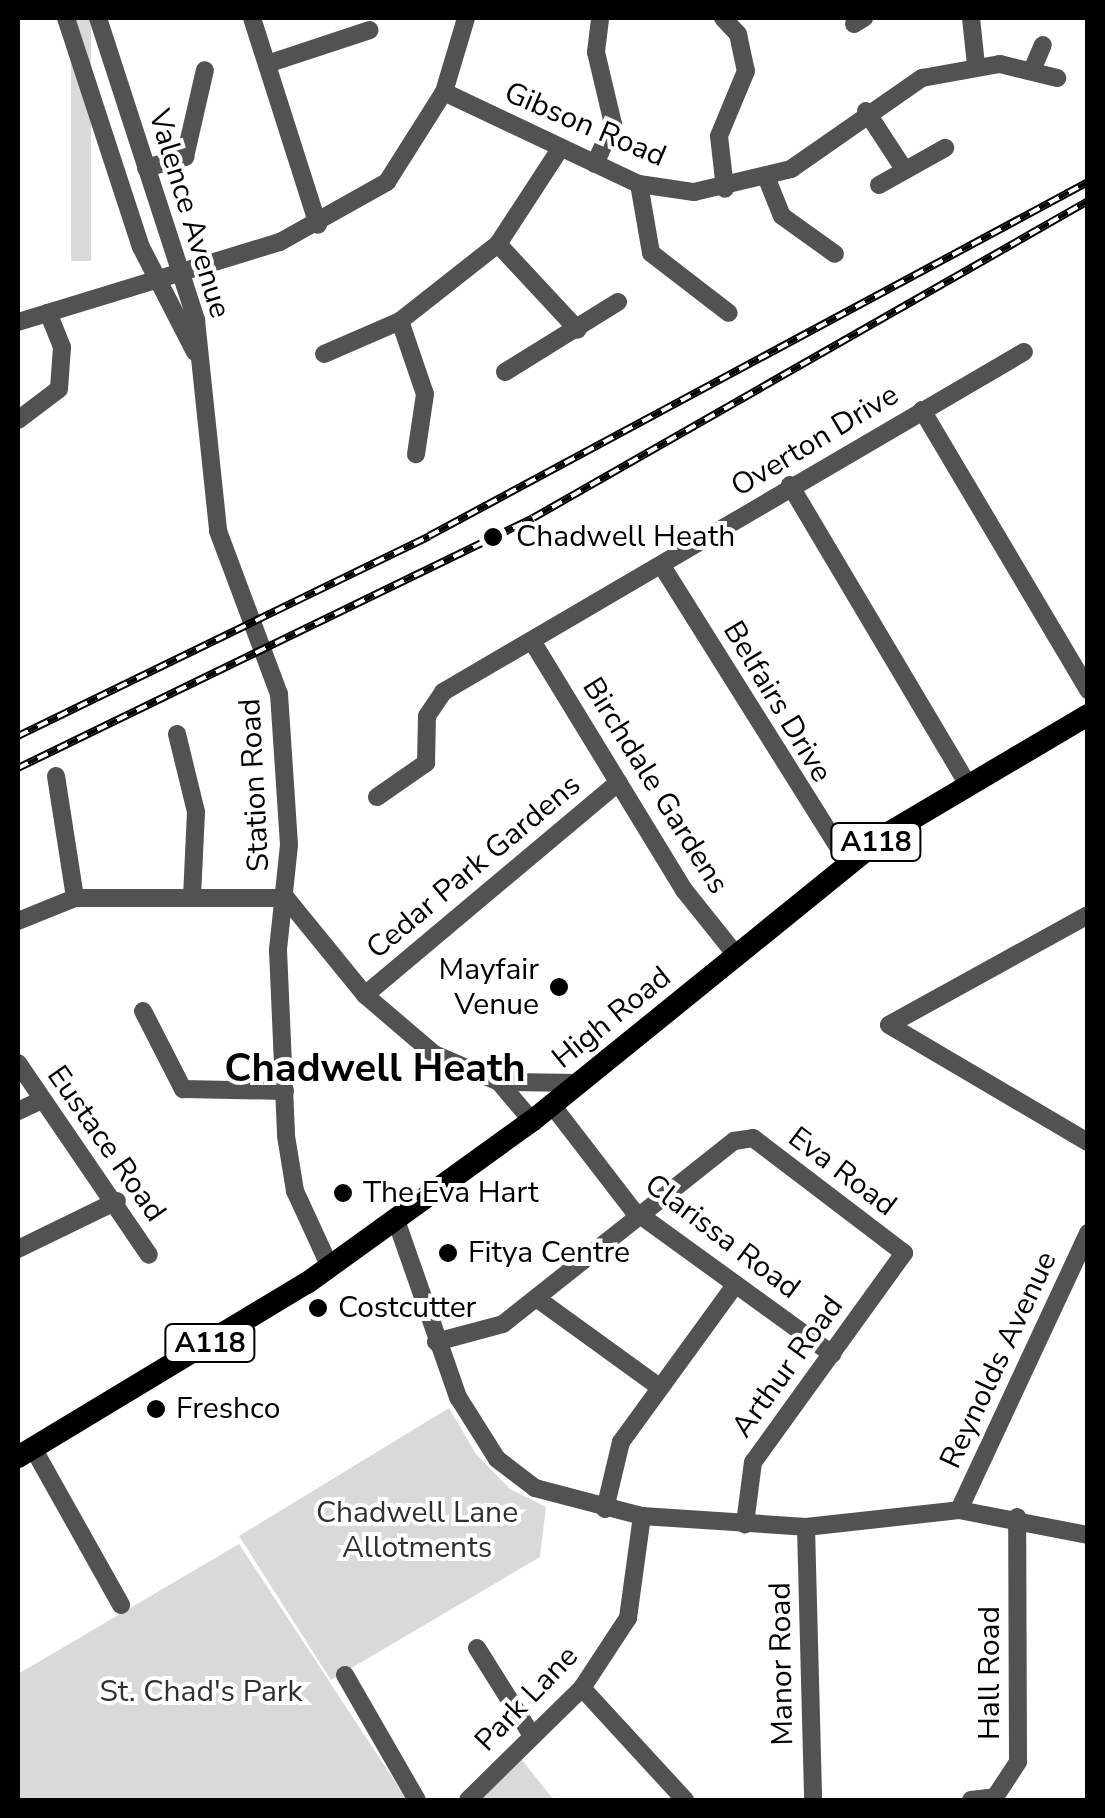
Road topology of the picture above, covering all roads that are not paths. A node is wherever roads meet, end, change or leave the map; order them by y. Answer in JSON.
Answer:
{"nodes":[{"id":1,"x":66,"y":18,"type":"edge"},
{"id":2,"x":98,"y":18,"type":"edge"},
{"id":3,"x":252,"y":18,"type":"edge"},
{"id":4,"x":466,"y":18,"type":"edge"},
{"id":5,"x":600,"y":18,"type":"edge"},
{"id":6,"x":971,"y":18,"type":"edge"},
{"id":7,"x":727,"y":19,"type":"edge"},
{"id":8,"x":370,"y":30,"type":"dead end"},
{"id":9,"x":1044,"y":45,"type":"dead end"},
{"id":10,"x":267,"y":64,"type":"junction"},
{"id":11,"x":976,"y":65,"type":"junction"},
{"id":12,"x":1033,"y":68,"type":"junction"},
{"id":13,"x":204,"y":70,"type":"dead end"},
{"id":14,"x":1057,"y":78,"type":"dead end"},
{"id":15,"x":444,"y":92,"type":"junction"},
{"id":16,"x":866,"y":112,"type":"junction"},
{"id":17,"x":946,"y":148,"type":"dead end"},
{"id":18,"x":560,"y":149,"type":"junction"},
{"id":19,"x":594,"y":164,"type":"junction"},
{"id":20,"x":146,"y":168,"type":"junction"},
{"id":21,"x":904,"y":169,"type":"junction"},
{"id":22,"x":767,"y":179,"type":"junction"},
{"id":23,"x":640,"y":184,"type":"junction"},
{"id":24,"x":879,"y":184,"type":"dead end"},
{"id":25,"x":725,"y":190,"type":"junction"},
{"id":26,"x":318,"y":224,"type":"junction"},
{"id":27,"x":498,"y":244,"type":"junction"},
{"id":28,"x":835,"y":254,"type":"dead end"},
{"id":29,"x":181,"y":272,"type":"junction"},
{"id":30,"x":156,"y":280,"type":"junction"},
{"id":31,"x":618,"y":302,"type":"dead end"},
{"id":32,"x":48,"y":313,"type":"junction"},
{"id":33,"x":728,"y":313,"type":"dead end"},
{"id":34,"x":400,"y":321,"type":"junction"},
{"id":35,"x":18,"y":322,"type":"edge"},
{"id":36,"x":578,"y":330,"type":"junction"},
{"id":37,"x":1024,"y":352,"type":"dead end"},
{"id":38,"x":324,"y":354,"type":"dead end"},
{"id":39,"x":199,"y":362,"type":"junction"},
{"id":40,"x":505,"y":372,"type":"dead end"},
{"id":41,"x":922,"y":410,"type":"junction"},
{"id":42,"x":18,"y":420,"type":"edge"},
{"id":43,"x":416,"y":454,"type":"dead end"},
{"id":44,"x":790,"y":486,"type":"junction"},
{"id":45,"x":662,"y":566,"type":"junction"},
{"id":46,"x":532,"y":641,"type":"junction"},
{"id":47,"x":1088,"y":690,"type":"edge"},
{"id":48,"x":1088,"y":715,"type":"edge"},
{"id":49,"x":176,"y":734,"type":"dead end"},
{"id":50,"x":56,"y":776,"type":"dead end"},
{"id":51,"x":619,"y":782,"type":"junction"},
{"id":52,"x":968,"y":785,"type":"junction"},
{"id":53,"x":377,"y":797,"type":"dead end"},
{"id":54,"x":849,"y":864,"type":"junction"},
{"id":55,"x":192,"y":897,"type":"junction"},
{"id":56,"x":75,"y":898,"type":"junction"},
{"id":57,"x":286,"y":898,"type":"junction"},
{"id":58,"x":1088,"y":914,"type":"edge"},
{"id":59,"x":18,"y":921,"type":"edge"},
{"id":60,"x":314,"y":929,"type":"junction"},
{"id":61,"x":280,"y":934,"type":"junction"},
{"id":62,"x":736,"y":956,"type":"junction"},
{"id":63,"x":365,"y":996,"type":"junction"},
{"id":64,"x":142,"y":1011,"type":"dead end"},
{"id":65,"x":18,"y":1063,"type":"edge"},
{"id":66,"x":499,"y":1082,"type":"junction"},
{"id":67,"x":580,"y":1083,"type":"junction"},
{"id":68,"x":284,"y":1091,"type":"junction"},
{"id":69,"x":42,"y":1100,"type":"junction"},
{"id":70,"x":552,"y":1105,"type":"junction"},
{"id":71,"x":18,"y":1111,"type":"edge"},
{"id":72,"x":532,"y":1121,"type":"junction"},
{"id":73,"x":1088,"y":1142,"type":"edge"},
{"id":74,"x":117,"y":1201,"type":"junction"},
{"id":75,"x":641,"y":1215,"type":"junction"},
{"id":76,"x":396,"y":1220,"type":"junction"},
{"id":77,"x":1088,"y":1233,"type":"edge"},
{"id":78,"x":18,"y":1249,"type":"edge"},
{"id":79,"x":904,"y":1253,"type":"joint"},
{"id":80,"x":150,"y":1256,"type":"dead end"},
{"id":81,"x":330,"y":1267,"type":"junction"},
{"id":82,"x":736,"y":1284,"type":"junction"},
{"id":83,"x":539,"y":1300,"type":"junction"},
{"id":84,"x":436,"y":1342,"type":"junction"},
{"id":85,"x":832,"y":1354,"type":"junction"},
{"id":86,"x":659,"y":1387,"type":"junction"},
{"id":87,"x":25,"y":1453,"type":"edge"},
{"id":88,"x":606,"y":1510,"type":"junction"},
{"id":89,"x":960,"y":1510,"type":"junction"},
{"id":90,"x":642,"y":1516,"type":"junction"},
{"id":91,"x":1017,"y":1517,"type":"junction"},
{"id":92,"x":746,"y":1524,"type":"junction"},
{"id":93,"x":806,"y":1527,"type":"junction"},
{"id":94,"x":1088,"y":1535,"type":"edge"},
{"id":95,"x":122,"y":1605,"type":"dead end"},
{"id":96,"x":476,"y":1648,"type":"dead end"},
{"id":97,"x":344,"y":1675,"type":"dead end"},
{"id":98,"x":582,"y":1688,"type":"junction"},
{"id":99,"x":531,"y":1734,"type":"junction"},
{"id":100,"x":417,"y":1800,"type":"edge"},
{"id":101,"x":468,"y":1800,"type":"edge"},
{"id":102,"x":686,"y":1800,"type":"edge"},
{"id":103,"x":813,"y":1800,"type":"edge"},
{"id":104,"x":971,"y":1800,"type":"edge"}],
"edges":[{"from":1,"to":30,"type":"street","name":"Valence Avenue"},
{"from":2,"to":20,"type":"street","name":"Valence Avenue"},
{"from":3,"to":10,"type":"street"},
{"from":4,"to":15,"type":"street"},
{"from":5,"to":19,"type":"street"},
{"from":6,"to":11,"type":"street"},
{"from":7,"to":25,"type":"street"},
{"from":8,"to":10,"type":"street"},
{"from":9,"to":12,"type":"street"},
{"from":10,"to":26,"type":"street"},
{"from":11,"to":12,"type":"street","name":"Gibson Road"},
{"from":11,"to":16,"type":"street","name":"Gibson Road"},
{"from":12,"to":14,"type":"street","name":"Gibson Road"},
{"from":13,"to":20,"type":"street"},
{"from":15,"to":18,"type":"street","name":"Gibson Road"},
{"from":15,"to":26,"type":"street"},
{"from":16,"to":21,"type":"street"},
{"from":16,"to":22,"type":"street","name":"Gibson Road"},
{"from":17,"to":21,"type":"street"},
{"from":18,"to":19,"type":"street","name":"Gibson Road"},
{"from":18,"to":27,"type":"street"},
{"from":19,"to":23,"type":"street","name":"Gibson Road"},
{"from":20,"to":29,"type":"street","name":"Valence Avenue"},
{"from":21,"to":24,"type":"street"},
{"from":22,"to":25,"type":"street","name":"Gibson Road"},
{"from":22,"to":28,"type":"street"},
{"from":23,"to":25,"type":"street","name":"Gibson Road"},
{"from":23,"to":33,"type":"street"},
{"from":26,"to":29,"type":"street"},
{"from":27,"to":34,"type":"street"},
{"from":27,"to":36,"type":"street"},
{"from":29,"to":30,"type":"street"},
{"from":29,"to":39,"type":"street","name":"Valence Avenue"},
{"from":30,"to":32,"type":"street"},
{"from":30,"to":39,"type":"street","name":"Valence Avenue"},
{"from":31,"to":36,"type":"street"},
{"from":32,"to":35,"type":"street"},
{"from":32,"to":42,"type":"street"},
{"from":34,"to":38,"type":"street"},
{"from":34,"to":43,"type":"street"},
{"from":36,"to":40,"type":"street"},
{"from":37,"to":41,"type":"street","name":"Overton Drive"},
{"from":39,"to":57,"type":"street","name":"Station Road"},
{"from":41,"to":44,"type":"street","name":"Overton Drive"},
{"from":41,"to":47,"type":"street"},
{"from":44,"to":45,"type":"street","name":"Overton Drive"},
{"from":44,"to":52,"type":"street"},
{"from":45,"to":46,"type":"street","name":"Overton Drive"},
{"from":45,"to":54,"type":"street","name":"Belfairs Drive"},
{"from":46,"to":51,"type":"street","name":"Birchdale Gardens"},
{"from":46,"to":53,"type":"street","name":"Overton Drive"},
{"from":48,"to":52,"type":"main road","name":"High Road","number":"A118"},
{"from":49,"to":55,"type":"street"},
{"from":50,"to":56,"type":"street"},
{"from":51,"to":62,"type":"street","name":"Birchdale Gardens"},
{"from":51,"to":63,"type":"street","name":"Cedar Park Gardens"},
{"from":52,"to":54,"type":"main road","name":"High Road","number":"A118"},
{"from":54,"to":62,"type":"main road","name":"High Road","number":"A118"},
{"from":55,"to":56,"type":"street"},
{"from":55,"to":57,"type":"street"},
{"from":56,"to":59,"type":"street"},
{"from":57,"to":60,"type":"street"},
{"from":57,"to":61,"type":"street","name":"Station Road"},
{"from":58,"to":73,"type":"street"},
{"from":60,"to":61,"type":"street"},
{"from":60,"to":63,"type":"street"},
{"from":61,"to":68,"type":"street","name":"Station Road"},
{"from":62,"to":67,"type":"main road","name":"High Road","number":"A118"},
{"from":63,"to":66,"type":"street"},
{"from":64,"to":68,"type":"street"},
{"from":65,"to":69,"type":"street","name":"Eustace Road"},
{"from":66,"to":67,"type":"street"},
{"from":66,"to":72,"type":"street"},
{"from":67,"to":70,"type":"main road","name":"High Road","number":"A118"},
{"from":68,"to":81,"type":"street","name":"Station Road"},
{"from":69,"to":71,"type":"street"},
{"from":69,"to":74,"type":"street","name":"Eustace Road"},
{"from":70,"to":72,"type":"main road","name":"High Road","number":"A118"},
{"from":70,"to":75,"type":"street","name":"Clarissa Road"},
{"from":72,"to":76,"type":"main road","name":"High Road","number":"A118"},
{"from":74,"to":78,"type":"street"},
{"from":74,"to":80,"type":"street","name":"Eustace Road"},
{"from":75,"to":79,"type":"street","name":"Eva Road"},
{"from":75,"to":82,"type":"street","name":"Clarissa Road"},
{"from":75,"to":83,"type":"street"},
{"from":76,"to":81,"type":"main road","name":"High Road","number":"A118"},
{"from":76,"to":84,"type":"street"},
{"from":77,"to":89,"type":"street","name":"Reynolds Avenue"},
{"from":79,"to":85,"type":"street","name":"Arthur Road"},
{"from":81,"to":87,"type":"main road","name":"High Road","number":"A118"},
{"from":82,"to":85,"type":"street","name":"Clarissa Road"},
{"from":82,"to":86,"type":"street"},
{"from":83,"to":84,"type":"street"},
{"from":83,"to":86,"type":"street"},
{"from":84,"to":88,"type":"street"},
{"from":85,"to":92,"type":"street","name":"Arthur Road"},
{"from":86,"to":88,"type":"street"},
{"from":87,"to":95,"type":"street"},
{"from":88,"to":90,"type":"street"},
{"from":89,"to":91,"type":"street"},
{"from":89,"to":93,"type":"street"},
{"from":90,"to":92,"type":"street"},
{"from":90,"to":98,"type":"street","name":"Park Lane"},
{"from":91,"to":94,"type":"street"},
{"from":91,"to":104,"type":"street","name":"Hall Road"},
{"from":92,"to":93,"type":"street"},
{"from":93,"to":103,"type":"street","name":"Manor Road"},
{"from":96,"to":99,"type":"street"},
{"from":97,"to":100,"type":"street"},
{"from":98,"to":99,"type":"street","name":"Park Lane"},
{"from":98,"to":102,"type":"street"},
{"from":99,"to":101,"type":"street","name":"Park Lane"}]}
